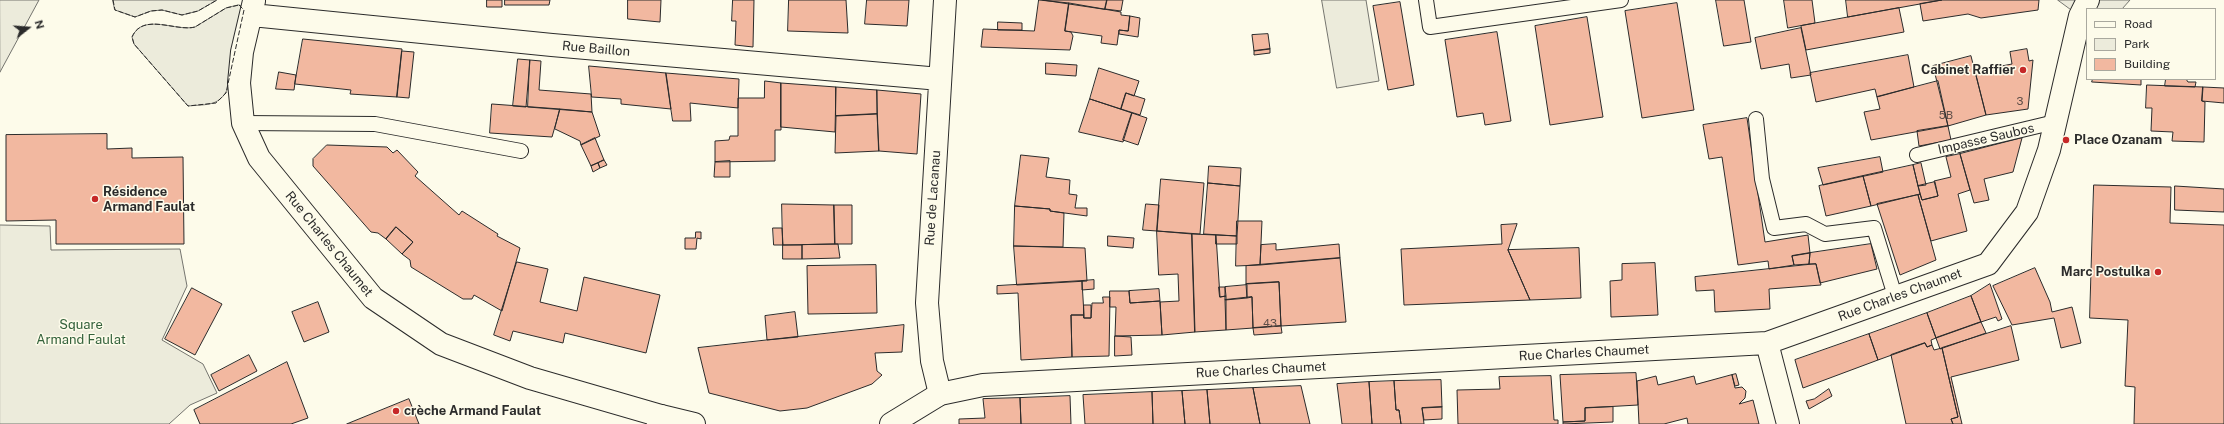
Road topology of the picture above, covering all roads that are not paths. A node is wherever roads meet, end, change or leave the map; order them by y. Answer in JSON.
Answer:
{"nodes":[{"id":1,"x":945,"y":0,"type":"edge"},
{"id":2,"x":1426,"y":0,"type":"edge"},
{"id":3,"x":1621,"y":0,"type":"edge"},
{"id":4,"x":2088,"y":0,"type":"edge"},
{"id":5,"x":253,"y":8,"type":"edge"},
{"id":6,"x":940,"y":79,"type":"junction"},
{"id":7,"x":1756,"y":119,"type":"dead end"},
{"id":8,"x":2055,"y":122,"type":"junction"},
{"id":9,"x":243,"y":123,"type":"junction"},
{"id":10,"x":521,"y":151,"type":"dead end"},
{"id":11,"x":1917,"y":155,"type":"dead end"},
{"id":12,"x":1896,"y":296,"type":"junction"},
{"id":13,"x":1767,"y":343,"type":"junction"},
{"id":14,"x":940,"y":394,"type":"junction"},
{"id":15,"x":659,"y":420,"type":"edge"},
{"id":16,"x":694,"y":424,"type":"edge"},
{"id":17,"x":891,"y":424,"type":"edge"},
{"id":18,"x":1788,"y":424,"type":"edge"}],
"edges":[{"from":1,"to":6,"type":"street","name":"Rue de Lacanau"},
{"from":2,"to":3,"type":"lane"},
{"from":4,"to":8,"type":"street","name":"Rue Charles Chaumet"},
{"from":5,"to":6,"type":"street","name":"Rue Baillon"},
{"from":5,"to":9,"type":"street","name":"Rue Charles Chaumet"},
{"from":6,"to":14,"type":"street","name":"Rue de Lacanau"},
{"from":7,"to":12,"type":"lane"},
{"from":8,"to":11,"type":"lane","name":"Impasse Saubos"},
{"from":8,"to":12,"type":"street","name":"Rue Charles Chaumet"},
{"from":9,"to":10,"type":"lane"},
{"from":9,"to":15,"type":"street","name":"Rue Charles Chaumet"},
{"from":12,"to":13,"type":"street","name":"Rue Charles Chaumet"},
{"from":13,"to":14,"type":"street","name":"Rue Charles Chaumet"},
{"from":13,"to":18,"type":"street"},
{"from":14,"to":17,"type":"street","name":"Rue Charles Chaumet"},
{"from":15,"to":16,"type":"street","name":"Rue Charles Chaumet"}]}
